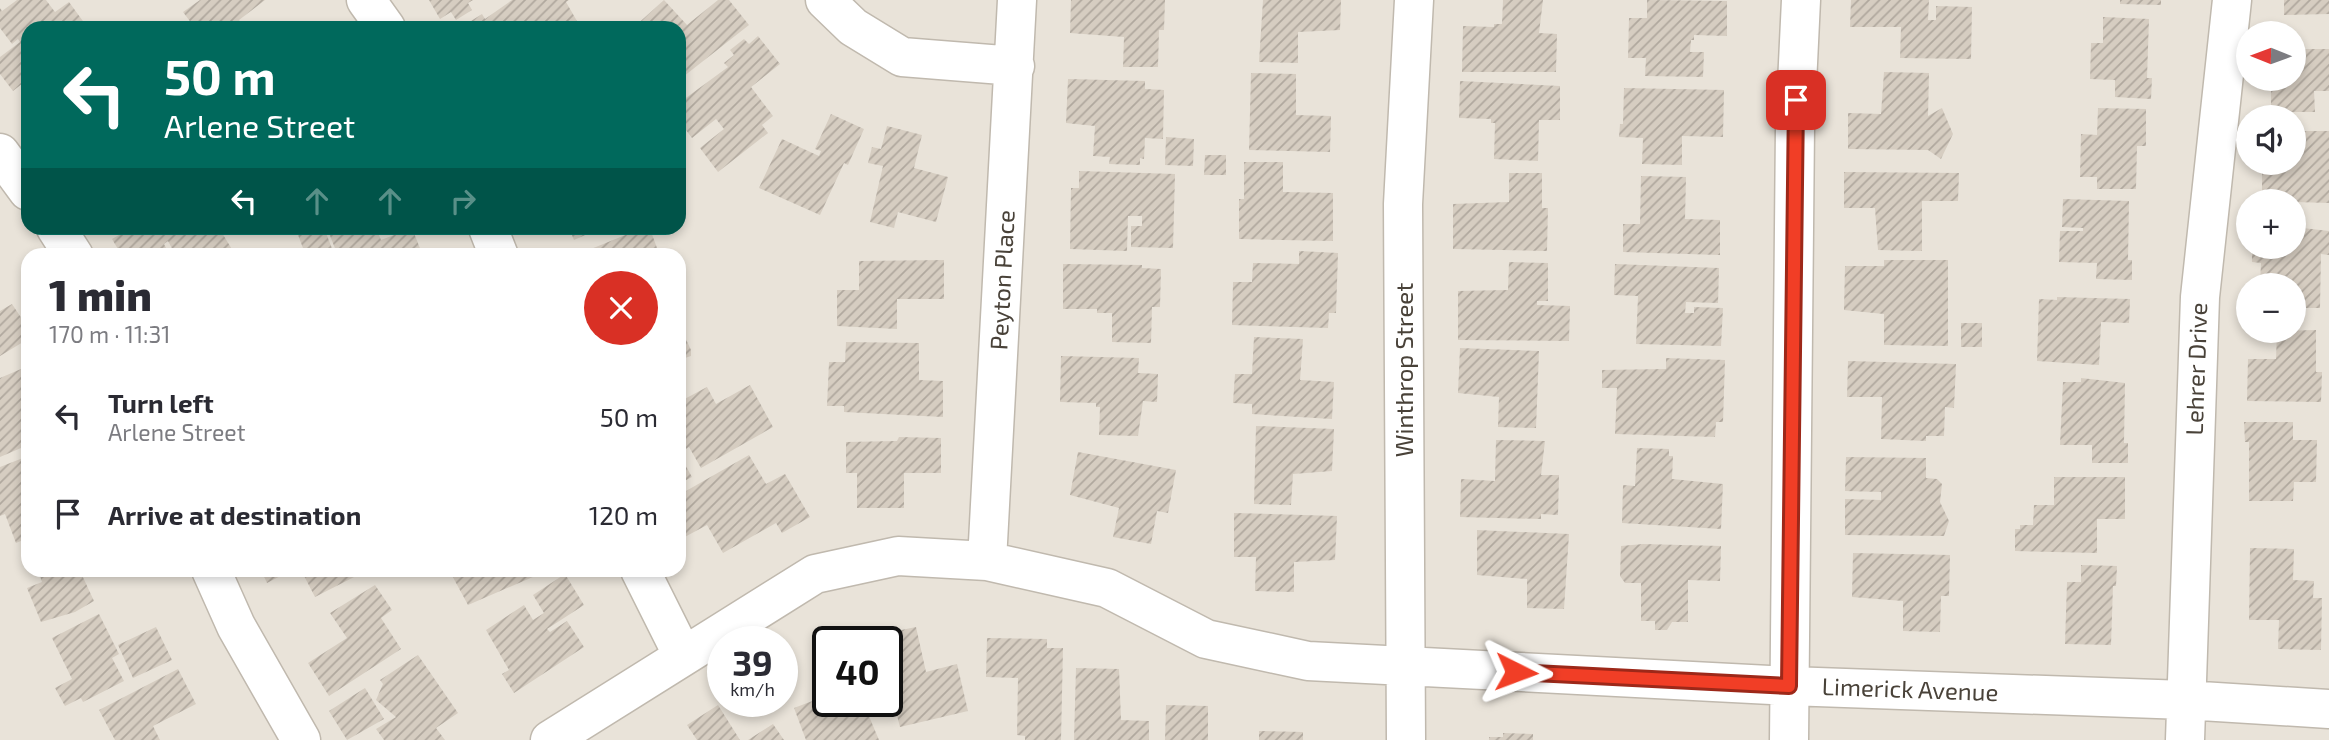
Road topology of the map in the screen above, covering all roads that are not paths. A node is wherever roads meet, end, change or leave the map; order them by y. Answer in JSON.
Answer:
{"nodes":[{"id":1,"x":366,"y":0,"type":"edge"},
{"id":2,"x":825,"y":0,"type":"edge"},
{"id":3,"x":1017,"y":0,"type":"edge"},
{"id":4,"x":1413,"y":0,"type":"edge"},
{"id":5,"x":1801,"y":0,"type":"edge"},
{"id":6,"x":2232,"y":0,"type":"edge"},
{"id":7,"x":381,"y":21,"type":"edge"},
{"id":8,"x":1015,"y":66,"type":"junction"},
{"id":9,"x":0,"y":153,"type":"edge"},
{"id":10,"x":21,"y":182,"type":"edge"},
{"id":11,"x":987,"y":561,"type":"junction"},
{"id":12,"x":214,"y":577,"type":"edge"},
{"id":13,"x":643,"y":577,"type":"edge"},
{"id":14,"x":682,"y":656,"type":"junction"},
{"id":15,"x":1407,"y":667,"type":"junction"},
{"id":16,"x":1789,"y":686,"type":"junction"},
{"id":17,"x":2185,"y":700,"type":"junction"},
{"id":18,"x":2329,"y":709,"type":"edge"},
{"id":19,"x":301,"y":740,"type":"edge"},
{"id":20,"x":550,"y":740,"type":"edge"},
{"id":21,"x":1406,"y":740,"type":"edge"},
{"id":22,"x":1788,"y":740,"type":"edge"},
{"id":23,"x":2185,"y":740,"type":"edge"}],
"edges":[{"from":1,"to":7,"type":"street"},
{"from":2,"to":8,"type":"street"},
{"from":3,"to":8,"type":"street","name":"Peyton Place"},
{"from":4,"to":15,"type":"street","name":"Winthrop Street"},
{"from":5,"to":16,"type":"street"},
{"from":6,"to":17,"type":"street","name":"Lehrer Drive"},
{"from":8,"to":11,"type":"street","name":"Peyton Place"},
{"from":9,"to":10,"type":"street"},
{"from":11,"to":14,"type":"street","name":"Limerick Avenue"},
{"from":11,"to":15,"type":"street","name":"Limerick Avenue"},
{"from":12,"to":19,"type":"street"},
{"from":13,"to":14,"type":"street"},
{"from":14,"to":20,"type":"street","name":"Limerick Avenue"},
{"from":15,"to":16,"type":"street","name":"Limerick Avenue"},
{"from":15,"to":21,"type":"street","name":"Winthrop Street"},
{"from":16,"to":17,"type":"street","name":"Limerick Avenue"},
{"from":16,"to":22,"type":"street"},
{"from":17,"to":18,"type":"street","name":"Limerick Avenue"},
{"from":17,"to":23,"type":"street","name":"Lehrer Drive"}]}
